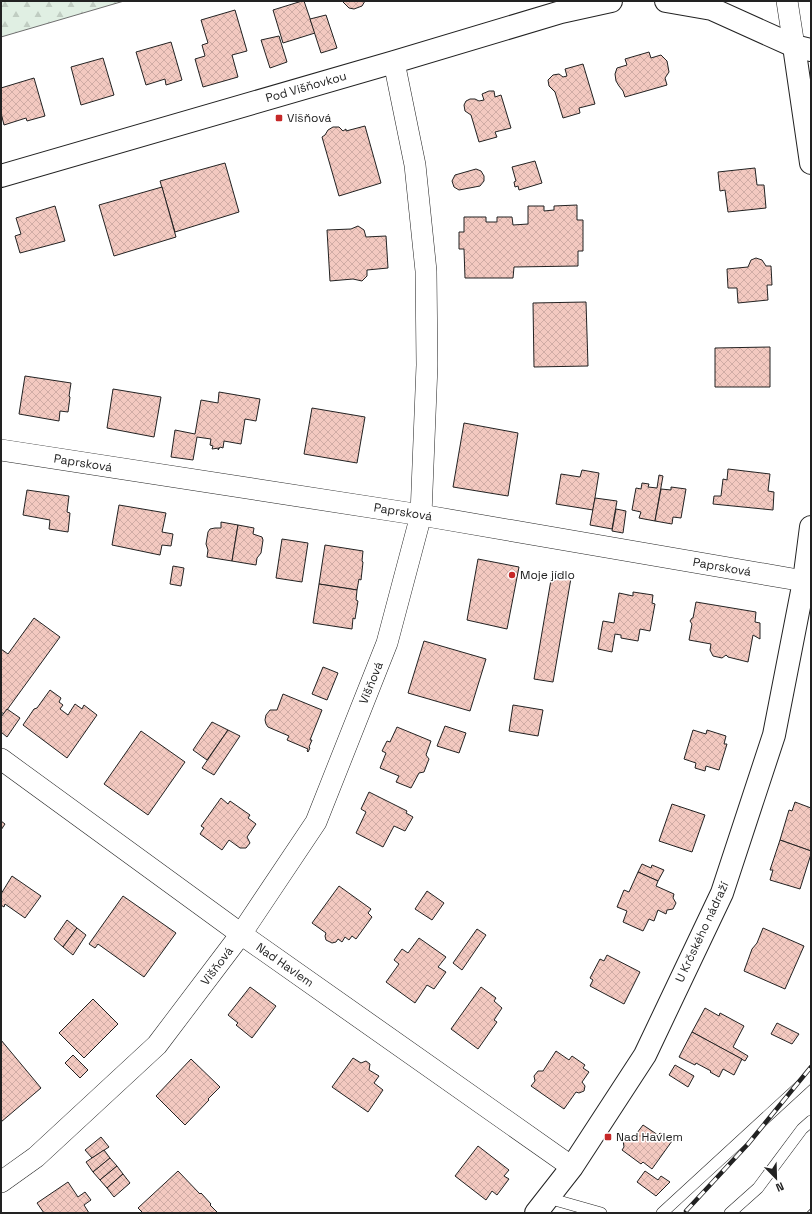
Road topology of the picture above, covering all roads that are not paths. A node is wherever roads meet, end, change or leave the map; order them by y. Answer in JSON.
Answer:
{"nodes":[{"id":1,"x":611,"y":1,"type":"edge"},
{"id":2,"x":666,"y":1,"type":"edge"},
{"id":3,"x":787,"y":1,"type":"edge"},
{"id":4,"x":803,"y":48,"type":"edge"},
{"id":5,"x":394,"y":62,"type":"junction"},
{"id":6,"x":811,"y":163,"type":"edge"},
{"id":7,"x":1,"y":176,"type":"edge"},
{"id":8,"x":1,"y":450,"type":"edge"},
{"id":9,"x":421,"y":515,"type":"junction"},
{"id":10,"x":811,"y":527,"type":"edge"},
{"id":11,"x":808,"y":578,"type":"edge"},
{"id":12,"x":1,"y":759,"type":"edge"},
{"id":13,"x":241,"y":934,"type":"junction"},
{"id":14,"x":811,"y":1076,"type":"edge"},
{"id":15,"x":811,"y":1122,"type":"edge"},
{"id":16,"x":572,"y":1167,"type":"junction"},
{"id":17,"x":1,"y":1182,"type":"edge"},
{"id":18,"x":542,"y":1205,"type":"edge"},
{"id":19,"x":601,"y":1213,"type":"edge"},
{"id":20,"x":662,"y":1213,"type":"edge"},
{"id":21,"x":730,"y":1213,"type":"edge"}],
"edges":[{"from":1,"to":5,"type":"street","name":"Pod Višňovkou"},
{"from":2,"to":4,"type":"street"},
{"from":3,"to":4,"type":"street"},
{"from":4,"to":6,"type":"street"},
{"from":5,"to":7,"type":"street","name":"Pod Višňovkou"},
{"from":5,"to":9,"type":"street","name":"Višňová"},
{"from":8,"to":9,"type":"street","name":"Paprsková"},
{"from":9,"to":11,"type":"street","name":"Paprsková"},
{"from":9,"to":13,"type":"street","name":"Višňová"},
{"from":10,"to":11,"type":"street","name":"U Krčského nádraží"},
{"from":11,"to":16,"type":"street","name":"U Krčského nádraží"},
{"from":12,"to":13,"type":"street","name":"Nad Havlem"},
{"from":13,"to":16,"type":"street","name":"Nad Havlem"},
{"from":13,"to":17,"type":"street","name":"Višňová"},
{"from":14,"to":20,"type":"lane"},
{"from":15,"to":21,"type":"lane"},
{"from":16,"to":18,"type":"street","name":"U Krčského nádraží"},
{"from":18,"to":19,"type":"lane"}]}
